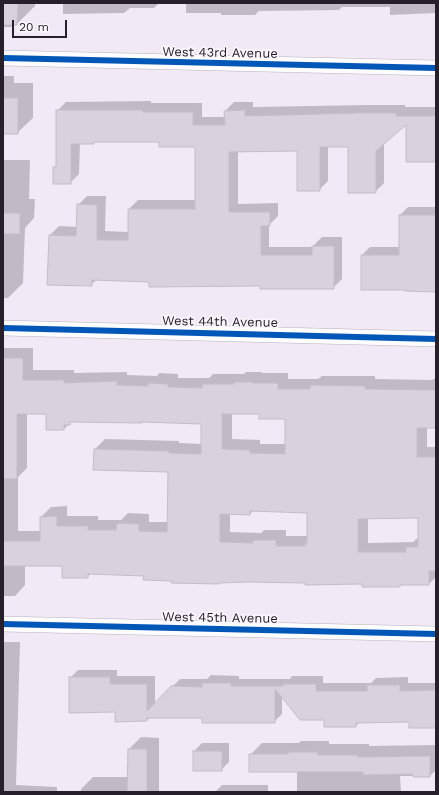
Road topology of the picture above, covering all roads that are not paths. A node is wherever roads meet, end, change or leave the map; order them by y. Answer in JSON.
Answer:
{"nodes":[{"id":1,"x":3,"y":58,"type":"edge"},
{"id":2,"x":436,"y":68,"type":"edge"},
{"id":3,"x":3,"y":328,"type":"edge"},
{"id":4,"x":436,"y":339,"type":"edge"},
{"id":5,"x":3,"y":624,"type":"edge"},
{"id":6,"x":436,"y":634,"type":"edge"}],
"edges":[{"from":1,"to":2,"type":"street","name":"West 43rd Avenue"},
{"from":3,"to":4,"type":"street","name":"West 44th Avenue"},
{"from":5,"to":6,"type":"street","name":"West 45th Avenue"}]}
